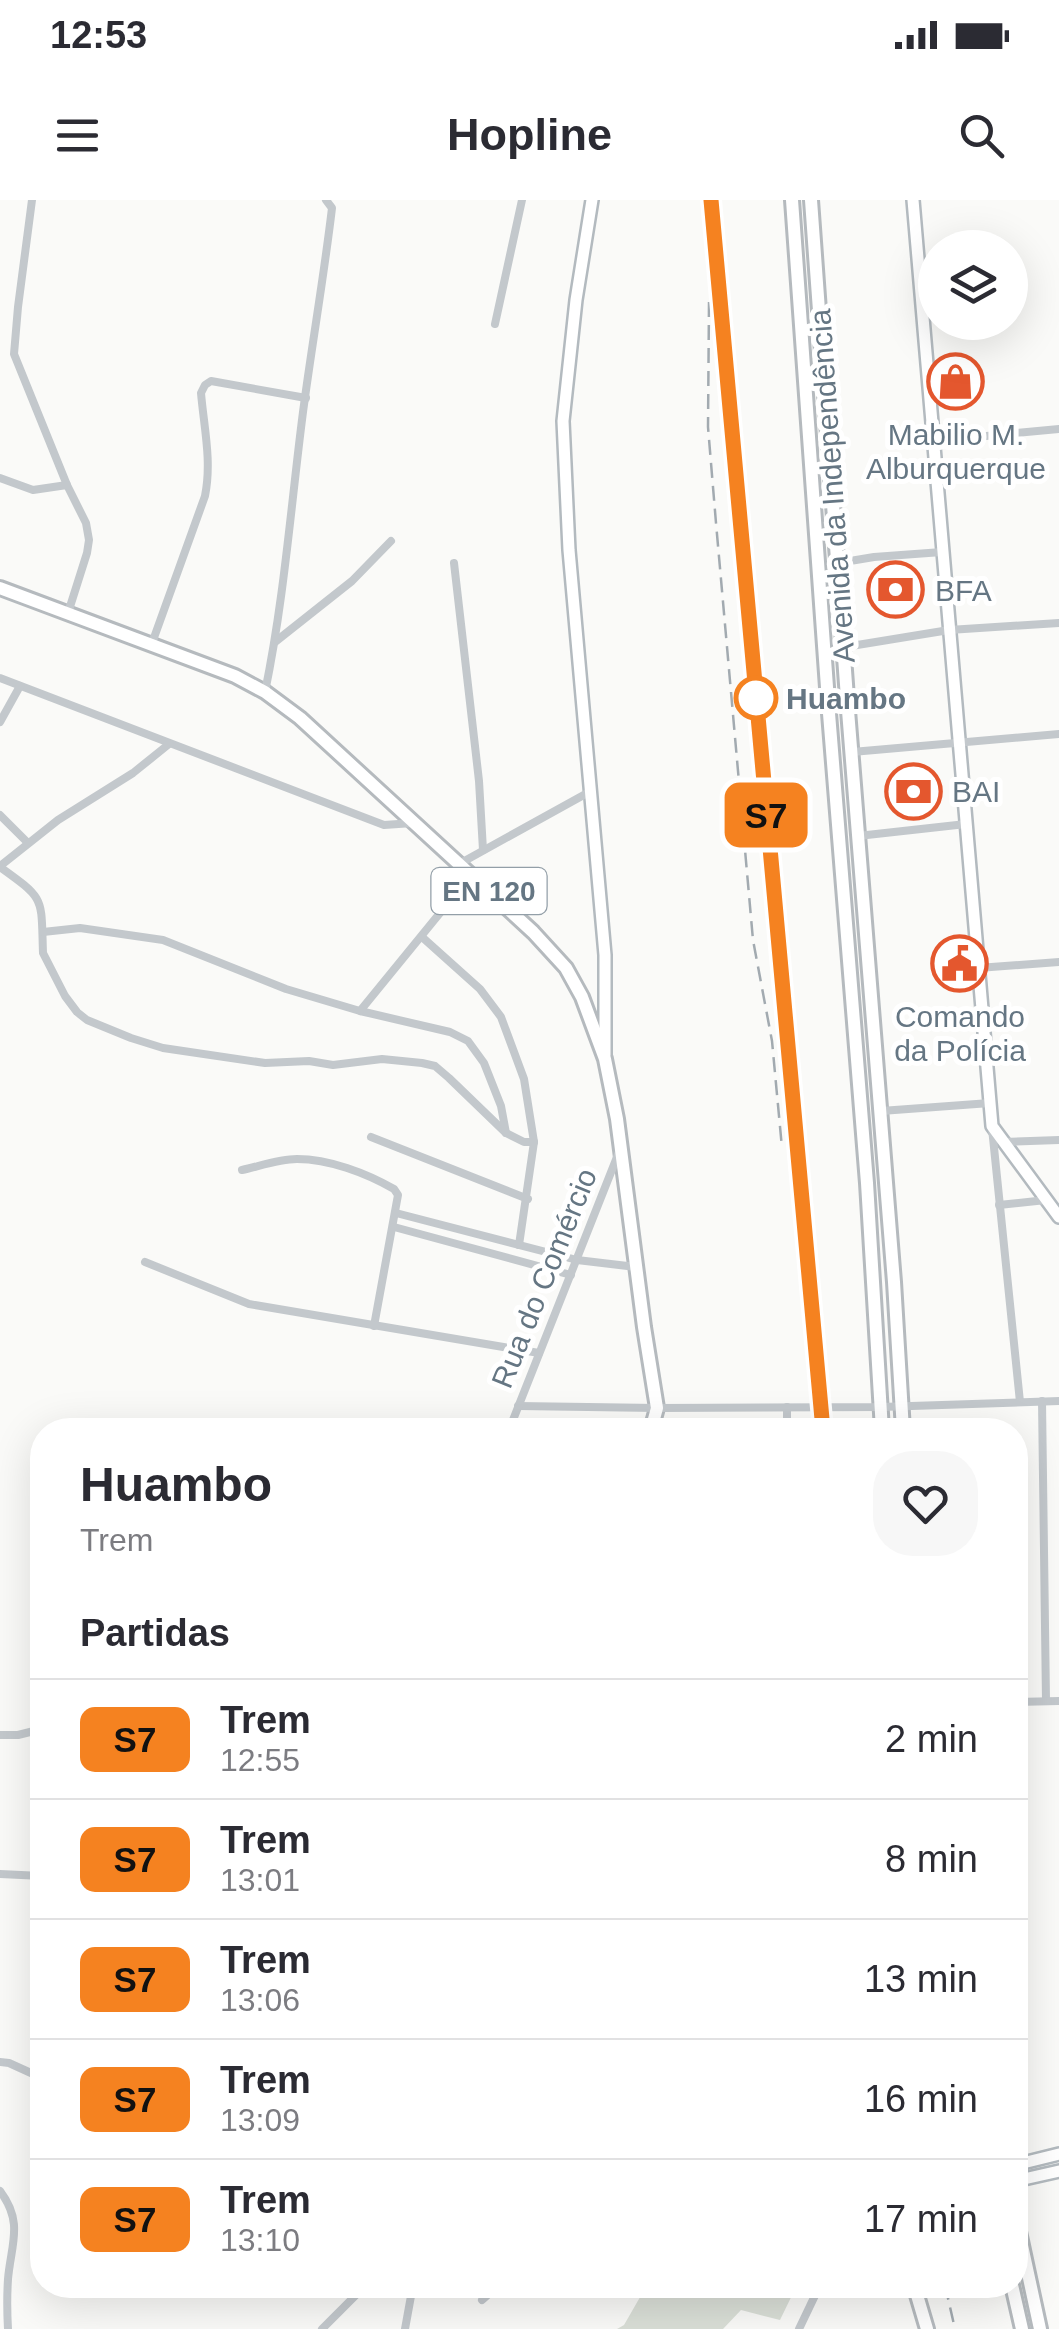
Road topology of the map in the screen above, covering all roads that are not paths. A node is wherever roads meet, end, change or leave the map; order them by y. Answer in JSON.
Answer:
{"nodes":[{"id":1,"x":32,"y":200,"type":"edge"},
{"id":2,"x":326,"y":200,"type":"edge"},
{"id":3,"x":522,"y":200,"type":"edge"},
{"id":4,"x":592,"y":200,"type":"edge"},
{"id":5,"x":792,"y":200,"type":"edge"},
{"id":6,"x":812,"y":200,"type":"edge"},
{"id":7,"x":913,"y":200,"type":"edge"},
{"id":8,"x":817,"y":278,"type":"junction"},
{"id":9,"x":796,"y":280,"type":"junction"},
{"id":10,"x":495,"y":324,"type":"dead end"},
{"id":11,"x":14,"y":354,"type":"junction"},
{"id":12,"x":0,"y":355,"type":"edge"},
{"id":13,"x":306,"y":398,"type":"junction"},
{"id":14,"x":1059,"y":429,"type":"edge"},
{"id":15,"x":933,"y":442,"type":"junction"},
{"id":16,"x":832,"y":468,"type":"junction"},
{"id":17,"x":810,"y":470,"type":"junction"},
{"id":18,"x":0,"y":478,"type":"edge"},
{"id":19,"x":68,"y":485,"type":"junction"},
{"id":20,"x":391,"y":541,"type":"dead end"},
{"id":21,"x":942,"y":552,"type":"junction"},
{"id":22,"x":838,"y":562,"type":"junction"},
{"id":23,"x":454,"y":563,"type":"dead end"},
{"id":24,"x":0,"y":588,"type":"edge"},
{"id":25,"x":68,"y":613,"type":"junction"},
{"id":26,"x":1059,"y":622,"type":"edge"},
{"id":27,"x":949,"y":630,"type":"junction"},
{"id":28,"x":275,"y":642,"type":"junction"},
{"id":29,"x":151,"y":646,"type":"junction"},
{"id":30,"x":845,"y":646,"type":"junction"},
{"id":31,"x":0,"y":678,"type":"edge"},
{"id":32,"x":20,"y":686,"type":"junction"},
{"id":33,"x":265,"y":692,"type":"junction"},
{"id":34,"x":847,"y":698,"type":"junction"},
{"id":35,"x":828,"y":701,"type":"junction"},
{"id":36,"x":0,"y":722,"type":"edge"},
{"id":37,"x":1059,"y":734,"type":"edge"},
{"id":38,"x":959,"y":742,"type":"junction"},
{"id":39,"x":168,"y":744,"type":"junction"},
{"id":40,"x":852,"y":752,"type":"junction"},
{"id":41,"x":591,"y":791,"type":"junction"},
{"id":42,"x":0,"y":815,"type":"edge"},
{"id":43,"x":415,"y":822,"type":"junction"},
{"id":44,"x":966,"y":824,"type":"junction"},
{"id":45,"x":858,"y":836,"type":"junction"},
{"id":46,"x":28,"y":843,"type":"junction"},
{"id":47,"x":483,"y":850,"type":"junction"},
{"id":48,"x":459,"y":864,"type":"junction"},
{"id":49,"x":0,"y":867,"type":"edge"},
{"id":50,"x":471,"y":874,"type":"junction"},
{"id":51,"x":43,"y":932,"type":"junction"},
{"id":52,"x":422,"y":937,"type":"junction"},
{"id":53,"x":1059,"y":962,"type":"edge"},
{"id":54,"x":978,"y":968,"type":"junction"},
{"id":55,"x":870,"y":980,"type":"junction"},
{"id":56,"x":852,"y":983,"type":"junction"},
{"id":57,"x":360,"y":1010,"type":"junction"},
{"id":58,"x":605,"y":1059,"type":"junction"},
{"id":59,"x":990,"y":1103,"type":"junction"},
{"id":60,"x":881,"y":1111,"type":"junction"},
{"id":61,"x":992,"y":1126,"type":"junction"},
{"id":62,"x":506,"y":1133,"type":"junction"},
{"id":63,"x":371,"y":1137,"type":"dead end"},
{"id":64,"x":1059,"y":1140,"type":"edge"},
{"id":65,"x":534,"y":1142,"type":"junction"},
{"id":66,"x":1004,"y":1142,"type":"junction"},
{"id":67,"x":622,"y":1144,"type":"junction"},
{"id":68,"x":242,"y":1170,"type":"dead end"},
{"id":69,"x":528,"y":1199,"type":"junction"},
{"id":70,"x":1046,"y":1200,"type":"junction"},
{"id":71,"x":999,"y":1206,"type":"junction"},
{"id":72,"x":396,"y":1213,"type":"junction"},
{"id":73,"x":1059,"y":1218,"type":"edge"},
{"id":74,"x":394,"y":1227,"type":"junction"},
{"id":75,"x":519,"y":1245,"type":"junction"},
{"id":76,"x":577,"y":1260,"type":"junction"},
{"id":77,"x":145,"y":1262,"type":"dead end"},
{"id":78,"x":893,"y":1264,"type":"junction"},
{"id":79,"x":636,"y":1266,"type":"junction"},
{"id":80,"x":872,"y":1266,"type":"junction"},
{"id":81,"x":571,"y":1275,"type":"junction"},
{"id":82,"x":894,"y":1282,"type":"junction"},
{"id":83,"x":873,"y":1284,"type":"junction"},
{"id":84,"x":374,"y":1326,"type":"junction"},
{"id":85,"x":539,"y":1353,"type":"junction"},
{"id":86,"x":1059,"y":1401,"type":"edge"},
{"id":87,"x":1020,"y":1402,"type":"junction"},
{"id":88,"x":1042,"y":1402,"type":"junction"},
{"id":89,"x":518,"y":1406,"type":"junction"},
{"id":90,"x":787,"y":1406,"type":"junction"},
{"id":91,"x":902,"y":1406,"type":"junction"},
{"id":92,"x":881,"y":1407,"type":"junction"},
{"id":93,"x":657,"y":1408,"type":"junction"},
{"id":94,"x":513,"y":1418,"type":"edge"},
{"id":95,"x":654,"y":1418,"type":"edge"},
{"id":96,"x":788,"y":1418,"type":"edge"},
{"id":97,"x":881,"y":1418,"type":"edge"},
{"id":98,"x":902,"y":1418,"type":"edge"},
{"id":99,"x":1046,"y":1701,"type":"junction"},
{"id":100,"x":1059,"y":1701,"type":"edge"},
{"id":101,"x":1028,"y":1702,"type":"edge"},
{"id":102,"x":30,"y":1732,"type":"edge"},
{"id":103,"x":0,"y":1736,"type":"edge"},
{"id":104,"x":0,"y":1874,"type":"edge"},
{"id":105,"x":30,"y":1875,"type":"edge"},
{"id":106,"x":0,"y":2062,"type":"edge"},
{"id":107,"x":30,"y":2072,"type":"edge"},
{"id":108,"x":1059,"y":2154,"type":"edge"},
{"id":109,"x":1028,"y":2162,"type":"edge"},
{"id":110,"x":1059,"y":2171,"type":"edge"},
{"id":111,"x":1028,"y":2179,"type":"edge"},
{"id":112,"x":0,"y":2191,"type":"edge"},
{"id":113,"x":1028,"y":2274,"type":"edge"},
{"id":114,"x":1033,"y":2297,"type":"junction"},
{"id":115,"x":353,"y":2298,"type":"edge"},
{"id":116,"x":411,"y":2298,"type":"edge"},
{"id":117,"x":484,"y":2298,"type":"edge"},
{"id":118,"x":814,"y":2298,"type":"edge"},
{"id":119,"x":918,"y":2298,"type":"edge"},
{"id":120,"x":1027,"y":2298,"type":"edge"},
{"id":121,"x":1028,"y":2298,"type":"edge"},
{"id":122,"x":482,"y":2300,"type":"dead end"},
{"id":123,"x":1015,"y":2300,"type":"joint"},
{"id":124,"x":8,"y":2329,"type":"edge"},
{"id":125,"x":322,"y":2329,"type":"edge"},
{"id":126,"x":405,"y":2329,"type":"edge"},
{"id":127,"x":798,"y":2329,"type":"edge"},
{"id":128,"x":927,"y":2329,"type":"edge"},
{"id":129,"x":1022,"y":2329,"type":"edge"},
{"id":130,"x":1040,"y":2329,"type":"edge"}],
"edges":[{"from":1,"to":11,"type":"street"},
{"from":2,"to":13,"type":"street"},
{"from":3,"to":10,"type":"street"},
{"from":4,"to":41,"type":"main road"},
{"from":5,"to":9,"type":"main road","name":"Avenida da Independência"},
{"from":6,"to":8,"type":"main road","name":"Avenida da Independência"},
{"from":7,"to":15,"type":"main road"},
{"from":8,"to":9,"type":"main road"},
{"from":8,"to":16,"type":"main road","name":"Avenida da Independência"},
{"from":9,"to":17,"type":"main road","name":"Avenida da Independência"},
{"from":11,"to":12,"type":"street"},
{"from":11,"to":19,"type":"street"},
{"from":13,"to":28,"type":"street"},
{"from":13,"to":29,"type":"street"},
{"from":14,"to":15,"type":"street"},
{"from":15,"to":21,"type":"main road"},
{"from":16,"to":17,"type":"main road"},
{"from":16,"to":22,"type":"main road","name":"Avenida da Independência"},
{"from":17,"to":35,"type":"main road","name":"Avenida da Independência"},
{"from":18,"to":19,"type":"street"},
{"from":19,"to":25,"type":"street"},
{"from":20,"to":28,"type":"street"},
{"from":21,"to":22,"type":"street"},
{"from":21,"to":27,"type":"main road"},
{"from":22,"to":30,"type":"main road","name":"Avenida da Independência"},
{"from":23,"to":47,"type":"street"},
{"from":24,"to":25,"type":"main road","number":"EN 120"},
{"from":25,"to":29,"type":"main road","number":"EN 120"},
{"from":26,"to":27,"type":"street"},
{"from":27,"to":30,"type":"street"},
{"from":27,"to":38,"type":"main road"},
{"from":28,"to":33,"type":"street"},
{"from":29,"to":33,"type":"main road","number":"EN 120"},
{"from":30,"to":34,"type":"main road","name":"Avenida da Independência"},
{"from":31,"to":32,"type":"street"},
{"from":32,"to":36,"type":"street"},
{"from":32,"to":39,"type":"street"},
{"from":33,"to":43,"type":"main road","number":"EN 120"},
{"from":34,"to":35,"type":"main road"},
{"from":34,"to":40,"type":"main road","name":"Avenida da Independência"},
{"from":35,"to":56,"type":"main road","name":"Avenida da Independência"},
{"from":37,"to":38,"type":"street"},
{"from":38,"to":40,"type":"street"},
{"from":38,"to":44,"type":"main road"},
{"from":39,"to":43,"type":"street"},
{"from":39,"to":46,"type":"street"},
{"from":40,"to":45,"type":"main road","name":"Avenida da Independência"},
{"from":41,"to":47,"type":"street"},
{"from":41,"to":58,"type":"main road"},
{"from":42,"to":46,"type":"street"},
{"from":43,"to":48,"type":"main road","number":"EN 120"},
{"from":44,"to":45,"type":"street"},
{"from":44,"to":54,"type":"main road"},
{"from":45,"to":55,"type":"main road","name":"Avenida da Independência"},
{"from":46,"to":49,"type":"street"},
{"from":47,"to":48,"type":"street"},
{"from":48,"to":50,"type":"main road","number":"EN 120"},
{"from":49,"to":51,"type":"street"},
{"from":50,"to":52,"type":"street"},
{"from":50,"to":58,"type":"main road","number":"EN 120"},
{"from":51,"to":57,"type":"street"},
{"from":51,"to":62,"type":"street"},
{"from":52,"to":57,"type":"street"},
{"from":52,"to":65,"type":"street"},
{"from":53,"to":54,"type":"street"},
{"from":54,"to":59,"type":"main road"},
{"from":55,"to":56,"type":"main road"},
{"from":55,"to":60,"type":"main road","name":"Avenida da Independência"},
{"from":56,"to":80,"type":"main road","name":"Avenida da Independência"},
{"from":57,"to":62,"type":"street"},
{"from":58,"to":67,"type":"main road","number":"EN 120"},
{"from":59,"to":60,"type":"street"},
{"from":59,"to":61,"type":"main road"},
{"from":60,"to":78,"type":"main road","name":"Avenida da Independência"},
{"from":61,"to":66,"type":"main road"},
{"from":61,"to":71,"type":"street"},
{"from":62,"to":65,"type":"street"},
{"from":63,"to":69,"type":"street"},
{"from":64,"to":66,"type":"street"},
{"from":65,"to":69,"type":"street"},
{"from":66,"to":70,"type":"main road"},
{"from":67,"to":76,"type":"street","name":"Rua do Comércio"},
{"from":67,"to":79,"type":"main road","number":"EN 120"},
{"from":68,"to":72,"type":"street"},
{"from":69,"to":75,"type":"street"},
{"from":70,"to":71,"type":"street"},
{"from":70,"to":73,"type":"main road"},
{"from":71,"to":87,"type":"street"},
{"from":72,"to":74,"type":"street"},
{"from":72,"to":75,"type":"street"},
{"from":74,"to":81,"type":"street"},
{"from":74,"to":84,"type":"street"},
{"from":75,"to":76,"type":"street"},
{"from":76,"to":79,"type":"street"},
{"from":76,"to":81,"type":"street","name":"Rua do Comércio"},
{"from":77,"to":84,"type":"street"},
{"from":78,"to":80,"type":"main road"},
{"from":78,"to":82,"type":"main road","name":"Avenida da Independência"},
{"from":79,"to":93,"type":"main road","number":"EN 120"},
{"from":80,"to":83,"type":"main road","name":"Avenida da Independência"},
{"from":81,"to":85,"type":"street","name":"Rua do Comércio"},
{"from":82,"to":83,"type":"main road"},
{"from":82,"to":91,"type":"main road","name":"Avenida da Independência"},
{"from":83,"to":92,"type":"main road","name":"Avenida da Independência"},
{"from":84,"to":85,"type":"street"},
{"from":85,"to":89,"type":"street","name":"Rua do Comércio"},
{"from":86,"to":88,"type":"street"},
{"from":87,"to":88,"type":"street"},
{"from":87,"to":91,"type":"street"},
{"from":88,"to":99,"type":"street"},
{"from":89,"to":93,"type":"street"},
{"from":89,"to":94,"type":"street","name":"Rua do Comércio"},
{"from":90,"to":92,"type":"street"},
{"from":90,"to":93,"type":"street"},
{"from":90,"to":96,"type":"street"},
{"from":91,"to":92,"type":"street"},
{"from":91,"to":98,"type":"main road","name":"Avenida da Independência"},
{"from":92,"to":97,"type":"main road","name":"Avenida da Independência"},
{"from":93,"to":95,"type":"main road","number":"EN 120"},
{"from":99,"to":100,"type":"street"},
{"from":99,"to":101,"type":"street"},
{"from":102,"to":103,"type":"street"},
{"from":104,"to":105,"type":"street"},
{"from":106,"to":107,"type":"street"},
{"from":108,"to":109,"type":"main road"},
{"from":110,"to":111,"type":"main road"},
{"from":112,"to":124,"type":"street"},
{"from":113,"to":114,"type":"main road"},
{"from":114,"to":121,"type":"main road"},
{"from":114,"to":130,"type":"main road"},
{"from":115,"to":125,"type":"street"},
{"from":116,"to":126,"type":"street"},
{"from":117,"to":122,"type":"street"},
{"from":118,"to":127,"type":"street"},
{"from":119,"to":128,"type":"main road"},
{"from":120,"to":123,"type":"main road"},
{"from":123,"to":129,"type":"main road"}]}
